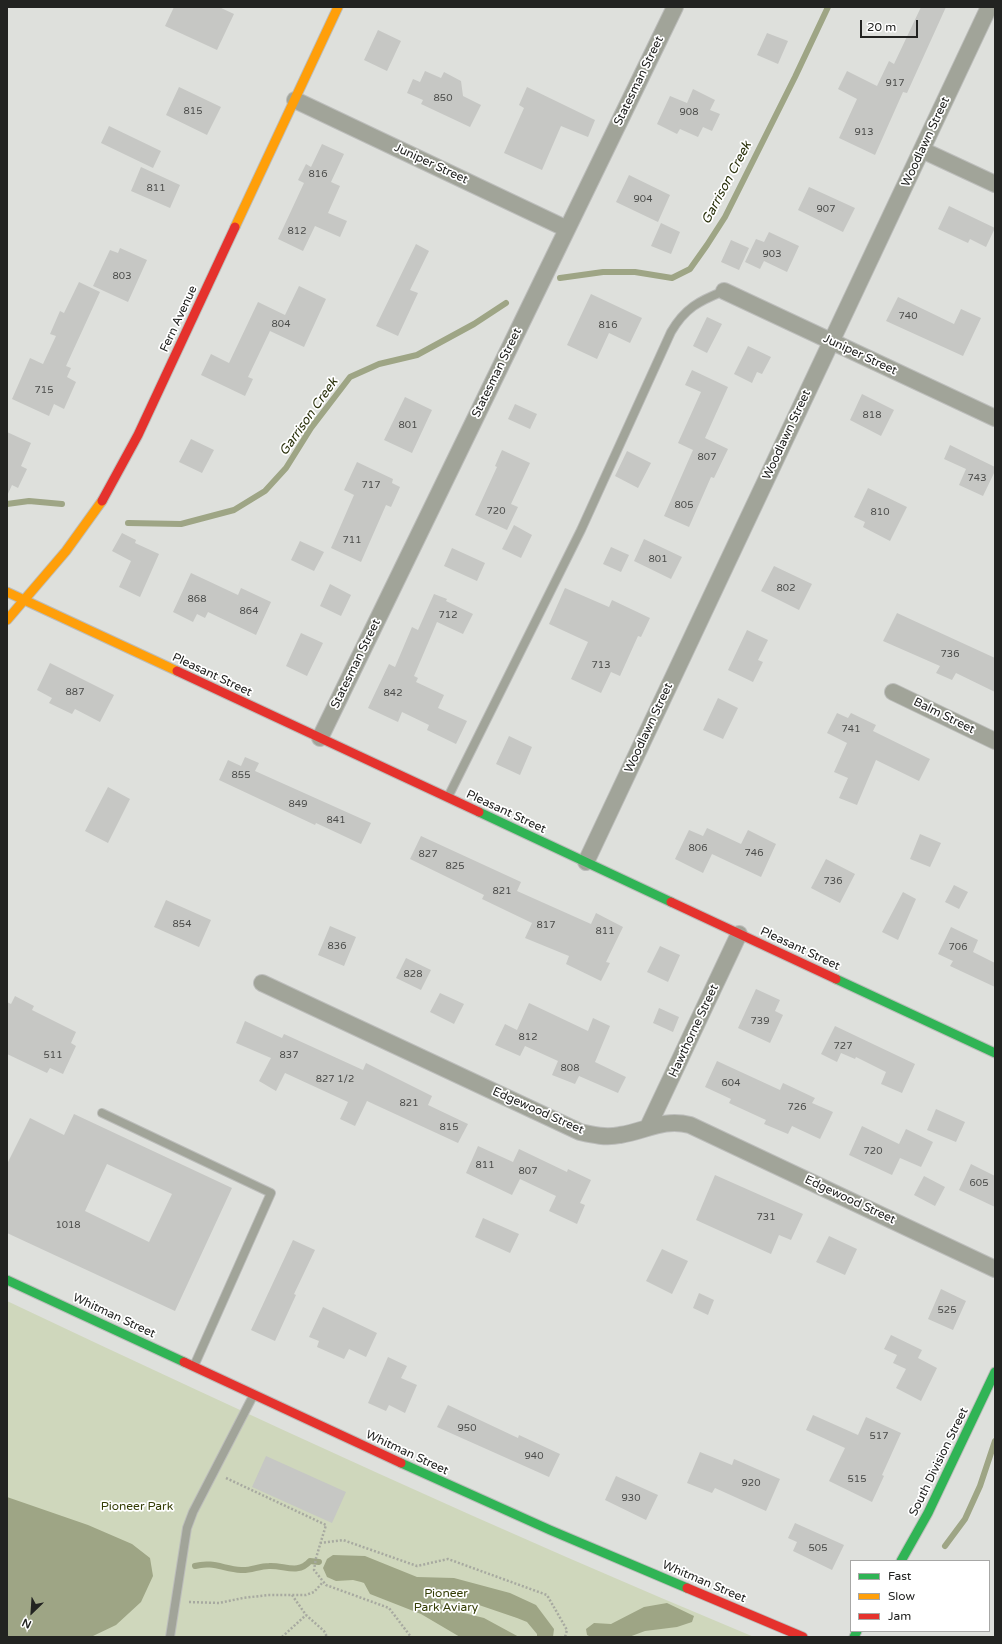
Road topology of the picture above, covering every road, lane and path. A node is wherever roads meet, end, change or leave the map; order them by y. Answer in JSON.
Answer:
{"nodes":[{"id":1,"x":338,"y":7,"type":"edge"},
{"id":2,"x":675,"y":7,"type":"edge"},
{"id":3,"x":989,"y":7,"type":"edge"},
{"id":4,"x":295,"y":100,"type":"junction"},
{"id":5,"x":922,"y":150,"type":"junction"},
{"id":6,"x":995,"y":184,"type":"edge"},
{"id":7,"x":567,"y":229,"type":"junction"},
{"id":8,"x":724,"y":291,"type":"joint"},
{"id":9,"x":831,"y":341,"type":"junction"},
{"id":10,"x":995,"y":418,"type":"edge"},
{"id":11,"x":7,"y":592,"type":"edge"},
{"id":12,"x":24,"y":600,"type":"junction"},
{"id":13,"x":7,"y":620,"type":"edge"},
{"id":14,"x":893,"y":692,"type":"dead end"},
{"id":15,"x":320,"y":738,"type":"junction"},
{"id":16,"x":995,"y":741,"type":"edge"},
{"id":17,"x":447,"y":798,"type":"junction"},
{"id":18,"x":586,"y":862,"type":"junction"},
{"id":19,"x":739,"y":934,"type":"junction"},
{"id":20,"x":262,"y":983,"type":"dead end"},
{"id":21,"x":995,"y":1053,"type":"edge"},
{"id":22,"x":102,"y":1113,"type":"dead end"},
{"id":23,"x":648,"y":1127,"type":"junction"},
{"id":24,"x":995,"y":1268,"type":"edge"},
{"id":25,"x":7,"y":1280,"type":"edge"},
{"id":26,"x":194,"y":1367,"type":"junction"},
{"id":27,"x":995,"y":1372,"type":"edge"},
{"id":28,"x":254,"y":1395,"type":"junction"},
{"id":29,"x":213,"y":1472,"type":"junction"},
{"id":30,"x":320,"y":1543,"type":"junction"},
{"id":31,"x":901,"y":1560,"type":"edge"},
{"id":32,"x":323,"y":1582,"type":"junction"},
{"id":33,"x":292,"y":1595,"type":"junction"},
{"id":34,"x":176,"y":1602,"type":"junction"},
{"id":35,"x":306,"y":1615,"type":"junction"},
{"id":36,"x":170,"y":1637,"type":"edge"},
{"id":37,"x":282,"y":1637,"type":"edge"},
{"id":38,"x":327,"y":1637,"type":"edge"},
{"id":39,"x":411,"y":1637,"type":"edge"},
{"id":40,"x":565,"y":1637,"type":"edge"},
{"id":41,"x":803,"y":1637,"type":"edge"}],
"edges":[{"from":1,"to":4,"type":"street","name":"Fern Avenue"},
{"from":2,"to":7,"type":"street","name":"Statesman Street"},
{"from":3,"to":5,"type":"street","name":"Woodlawn Street"},
{"from":4,"to":7,"type":"street","name":"Juniper Street"},
{"from":4,"to":12,"type":"street","name":"Fern Avenue"},
{"from":5,"to":6,"type":"street"},
{"from":5,"to":9,"type":"street","name":"Woodlawn Street"},
{"from":7,"to":15,"type":"street","name":"Statesman Street"},
{"from":8,"to":9,"type":"street","name":"Juniper Street"},
{"from":8,"to":17,"type":"lane"},
{"from":9,"to":10,"type":"street","name":"Juniper Street"},
{"from":9,"to":18,"type":"street","name":"Woodlawn Street"},
{"from":11,"to":12,"type":"street","name":"Pleasant Street"},
{"from":12,"to":13,"type":"street","name":"Fern Avenue"},
{"from":12,"to":15,"type":"street","name":"Pleasant Street"},
{"from":14,"to":16,"type":"street","name":"Balm Street"},
{"from":15,"to":17,"type":"street","name":"Pleasant Street"},
{"from":17,"to":18,"type":"street","name":"Pleasant Street"},
{"from":18,"to":19,"type":"street","name":"Pleasant Street"},
{"from":19,"to":21,"type":"street","name":"Pleasant Street"},
{"from":19,"to":23,"type":"street","name":"Hawthorne Street"},
{"from":20,"to":23,"type":"street","name":"Edgewood Street"},
{"from":22,"to":26,"type":"lane"},
{"from":23,"to":24,"type":"street","name":"Edgewood Street"},
{"from":25,"to":26,"type":"street","name":"Whitman Street"},
{"from":26,"to":28,"type":"street","name":"Whitman Street"},
{"from":27,"to":31,"type":"street","name":"South Division Street"},
{"from":28,"to":29,"type":"lane"},
{"from":28,"to":41,"type":"street","name":"Whitman Street"},
{"from":29,"to":30,"type":"path"},
{"from":29,"to":34,"type":"lane"},
{"from":30,"to":32,"type":"path"},
{"from":30,"to":40,"type":"path"},
{"from":32,"to":33,"type":"path"},
{"from":32,"to":39,"type":"path"},
{"from":33,"to":34,"type":"path"},
{"from":33,"to":35,"type":"path"},
{"from":34,"to":36,"type":"lane"},
{"from":35,"to":37,"type":"path"},
{"from":35,"to":38,"type":"path"}]}
